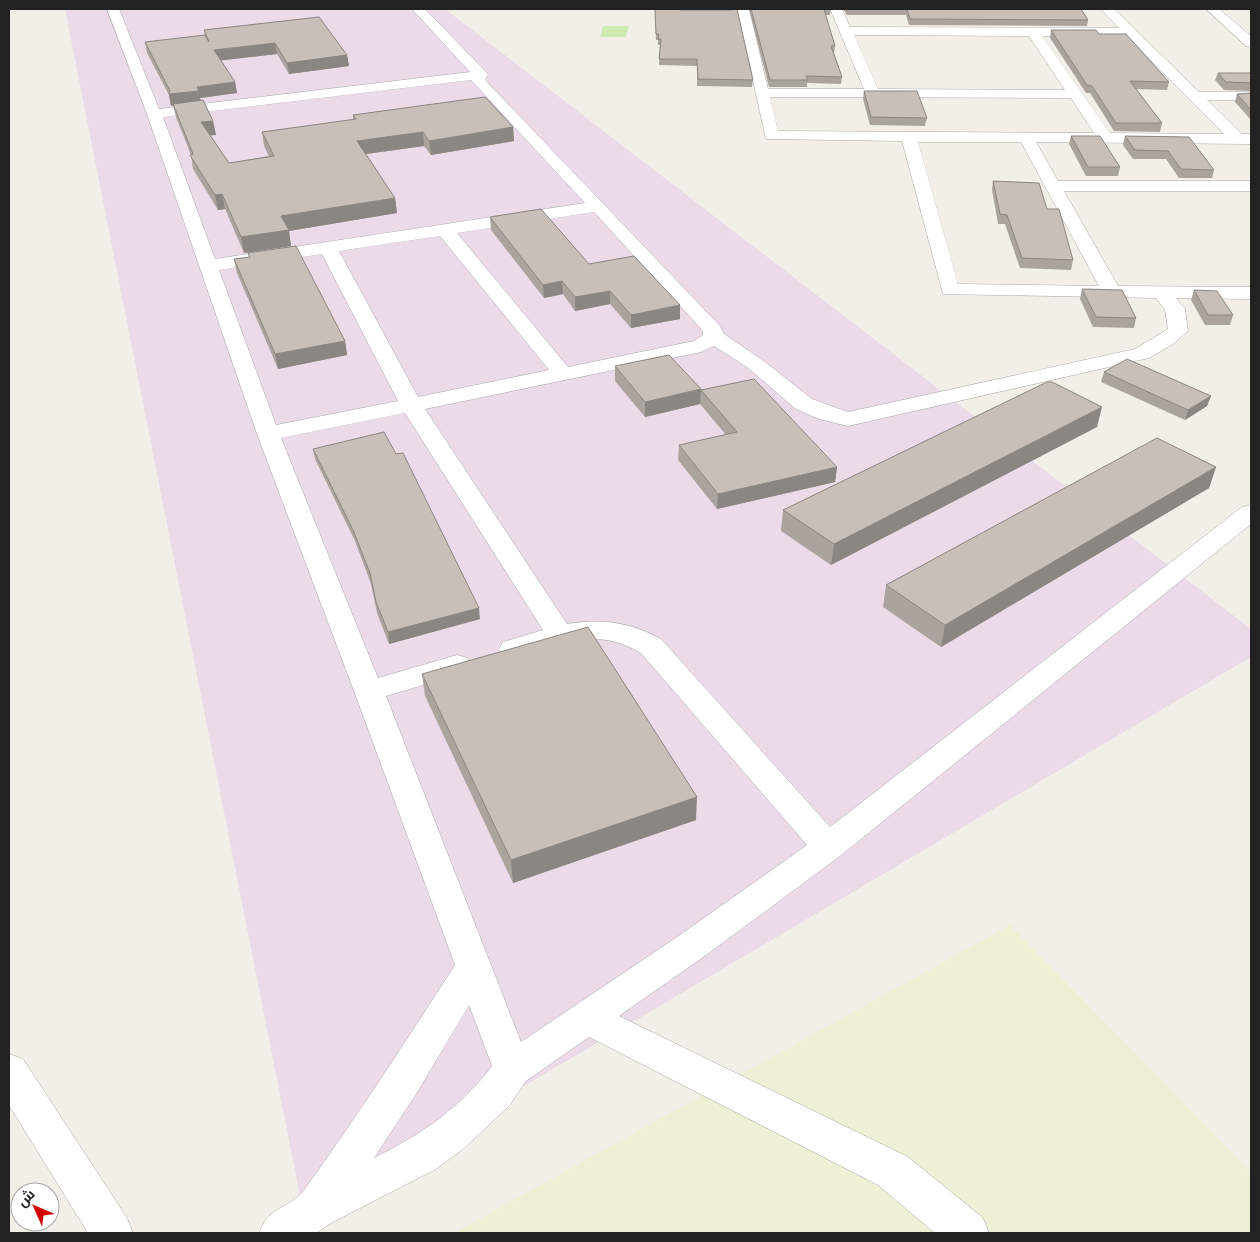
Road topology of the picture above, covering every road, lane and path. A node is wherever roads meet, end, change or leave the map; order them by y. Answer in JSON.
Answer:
{"nodes":[{"id":1,"x":113,"y":9,"type":"edge"},
{"id":2,"x":418,"y":9,"type":"edge"},
{"id":3,"x":742,"y":9,"type":"edge"},
{"id":4,"x":836,"y":9,"type":"edge"},
{"id":5,"x":1107,"y":9,"type":"edge"},
{"id":6,"x":1212,"y":9,"type":"edge"},
{"id":7,"x":847,"y":31,"type":"junction"},
{"id":8,"x":1033,"y":32,"type":"junction"},
{"id":9,"x":1129,"y":32,"type":"junction"},
{"id":10,"x":1245,"y":33,"type":"edge"},
{"id":11,"x":1251,"y":43,"type":"edge"},
{"id":12,"x":481,"y":75,"type":"junction"},
{"id":13,"x":761,"y":93,"type":"junction"},
{"id":14,"x":874,"y":94,"type":"junction"},
{"id":15,"x":1075,"y":94,"type":"junction"},
{"id":16,"x":1195,"y":96,"type":"junction"},
{"id":17,"x":1251,"y":96,"type":"edge"},
{"id":18,"x":154,"y":114,"type":"junction"},
{"id":19,"x":909,"y":137,"type":"junction"},
{"id":20,"x":1026,"y":138,"type":"junction"},
{"id":21,"x":1105,"y":138,"type":"junction"},
{"id":22,"x":1245,"y":139,"type":"edge"},
{"id":23,"x":1053,"y":186,"type":"junction"},
{"id":24,"x":1251,"y":186,"type":"edge"},
{"id":25,"x":598,"y":206,"type":"junction"},
{"id":26,"x":444,"y":229,"type":"junction"},
{"id":27,"x":328,"y":247,"type":"junction"},
{"id":28,"x":207,"y":266,"type":"junction"},
{"id":29,"x":1112,"y":292,"type":"junction"},
{"id":30,"x":1161,"y":292,"type":"junction"},
{"id":31,"x":1251,"y":293,"type":"edge"},
{"id":32,"x":714,"y":337,"type":"junction"},
{"id":33,"x":563,"y":374,"type":"junction"},
{"id":34,"x":411,"y":405,"type":"junction"},
{"id":35,"x":268,"y":434,"type":"junction"},
{"id":36,"x":1251,"y":512,"type":"edge"},
{"id":37,"x":560,"y":635,"type":"junction"},
{"id":38,"x":369,"y":691,"type":"junction"},
{"id":39,"x":828,"y":848,"type":"junction"},
{"id":40,"x":474,"y":966,"type":"junction"},
{"id":41,"x":587,"y":1018,"type":"junction"},
{"id":42,"x":512,"y":1069,"type":"junction"},
{"id":43,"x":9,"y":1071,"type":"edge"},
{"id":44,"x":316,"y":1208,"type":"junction"},
{"id":45,"x":112,"y":1233,"type":"edge"},
{"id":46,"x":280,"y":1233,"type":"edge"},
{"id":47,"x":968,"y":1233,"type":"edge"}],
"edges":[{"from":1,"to":18,"type":"street"},
{"from":2,"to":12,"type":"street"},
{"from":3,"to":13,"type":"street"},
{"from":4,"to":7,"type":"street"},
{"from":5,"to":9,"type":"street"},
{"from":6,"to":10,"type":"street"},
{"from":7,"to":8,"type":"street"},
{"from":7,"to":14,"type":"street"},
{"from":8,"to":9,"type":"street"},
{"from":8,"to":15,"type":"street"},
{"from":9,"to":16,"type":"street"},
{"from":10,"to":11,"type":"street"},
{"from":12,"to":18,"type":"street"},
{"from":12,"to":25,"type":"street"},
{"from":13,"to":14,"type":"street"},
{"from":13,"to":19,"type":"street"},
{"from":14,"to":15,"type":"street"},
{"from":15,"to":21,"type":"street"},
{"from":16,"to":17,"type":"street"},
{"from":16,"to":22,"type":"street"},
{"from":18,"to":28,"type":"street"},
{"from":19,"to":20,"type":"street"},
{"from":19,"to":29,"type":"street"},
{"from":20,"to":21,"type":"street"},
{"from":20,"to":23,"type":"street"},
{"from":21,"to":22,"type":"street"},
{"from":23,"to":24,"type":"street"},
{"from":23,"to":29,"type":"street"},
{"from":25,"to":26,"type":"street"},
{"from":25,"to":32,"type":"street"},
{"from":26,"to":27,"type":"street"},
{"from":26,"to":33,"type":"street"},
{"from":27,"to":28,"type":"street"},
{"from":27,"to":34,"type":"street"},
{"from":28,"to":35,"type":"street"},
{"from":29,"to":30,"type":"street"},
{"from":30,"to":31,"type":"street"},
{"from":30,"to":32,"type":"street"},
{"from":32,"to":33,"type":"street"},
{"from":33,"to":34,"type":"street"},
{"from":34,"to":35,"type":"street"},
{"from":34,"to":37,"type":"street"},
{"from":35,"to":38,"type":"street"},
{"from":36,"to":39,"type":"street"},
{"from":37,"to":38,"type":"street"},
{"from":37,"to":39,"type":"street"},
{"from":38,"to":40,"type":"street"},
{"from":39,"to":41,"type":"street"},
{"from":40,"to":42,"type":"street"},
{"from":40,"to":44,"type":"street"},
{"from":41,"to":42,"type":"street"},
{"from":41,"to":47,"type":"street"},
{"from":42,"to":44,"type":"street"},
{"from":43,"to":45,"type":"street"},
{"from":44,"to":46,"type":"street"}]}
